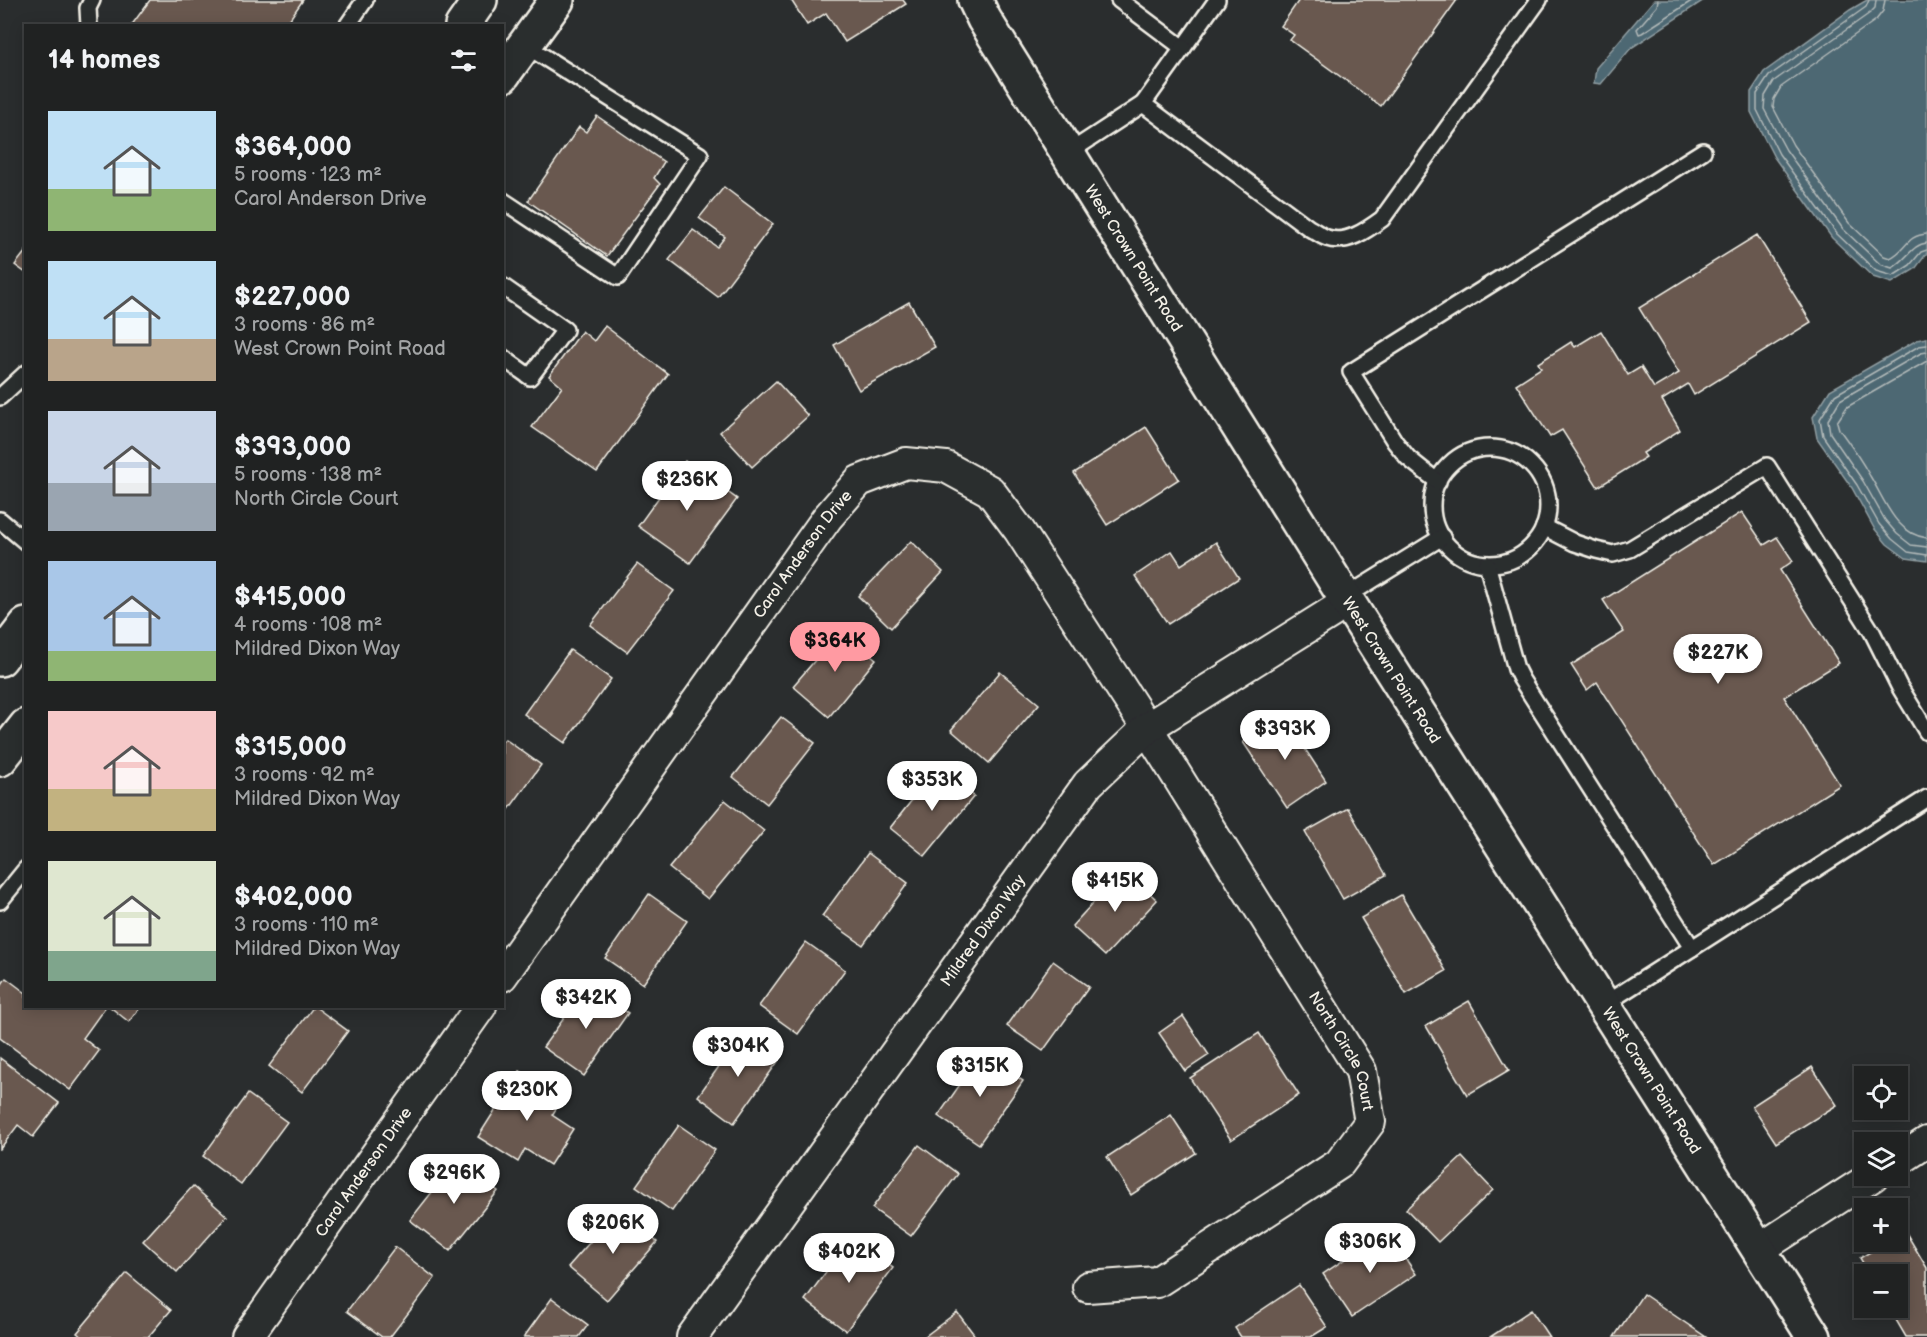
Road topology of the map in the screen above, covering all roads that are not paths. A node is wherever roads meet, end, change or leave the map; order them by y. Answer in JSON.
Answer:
{"nodes":[{"id":1,"x":92,"y":0,"type":"edge"},
{"id":2,"x":365,"y":0,"type":"edge"},
{"id":3,"x":480,"y":0,"type":"edge"},
{"id":4,"x":557,"y":0,"type":"edge"},
{"id":5,"x":975,"y":0,"type":"edge"},
{"id":6,"x":1119,"y":0,"type":"edge"},
{"id":7,"x":1217,"y":0,"type":"edge"},
{"id":8,"x":1539,"y":0,"type":"edge"},
{"id":9,"x":88,"y":24,"type":"edge"},
{"id":10,"x":348,"y":24,"type":"edge"},
{"id":11,"x":463,"y":24,"type":"edge"},
{"id":12,"x":525,"y":45,"type":"junction"},
{"id":13,"x":1182,"y":48,"type":"junction"},
{"id":14,"x":504,"y":73,"type":"edge"},
{"id":15,"x":1143,"y":104,"type":"junction"},
{"id":16,"x":1703,"y":151,"type":"dead end"},
{"id":17,"x":1068,"y":153,"type":"junction"},
{"id":18,"x":504,"y":201,"type":"edge"},
{"id":19,"x":504,"y":287,"type":"edge"},
{"id":20,"x":504,"y":358,"type":"edge"},
{"id":21,"x":24,"y":376,"type":"edge"},
{"id":22,"x":0,"y":397,"type":"edge"},
{"id":23,"x":1438,"y":482,"type":"junction"},
{"id":24,"x":0,"y":520,"type":"edge"},
{"id":25,"x":1544,"y":527,"type":"junction"},
{"id":26,"x":1442,"y":537,"type":"junction"},
{"id":27,"x":24,"y":541,"type":"edge"},
{"id":28,"x":1486,"y":564,"type":"junction"},
{"id":29,"x":1347,"y":599,"type":"junction"},
{"id":30,"x":24,"y":628,"type":"edge"},
{"id":31,"x":0,"y":659,"type":"edge"},
{"id":32,"x":1147,"y":728,"type":"junction"},
{"id":33,"x":24,"y":729,"type":"edge"},
{"id":34,"x":1927,"y":732,"type":"edge"},
{"id":35,"x":0,"y":759,"type":"edge"},
{"id":36,"x":1927,"y":798,"type":"edge"},
{"id":37,"x":24,"y":871,"type":"edge"},
{"id":38,"x":0,"y":901,"type":"edge"},
{"id":39,"x":1692,"y":948,"type":"junction"},
{"id":40,"x":504,"y":973,"type":"edge"},
{"id":41,"x":1603,"y":1005,"type":"junction"},
{"id":42,"x":480,"y":1008,"type":"edge"},
{"id":43,"x":1927,"y":1142,"type":"edge"},
{"id":44,"x":1908,"y":1154,"type":"edge"},
{"id":45,"x":1857,"y":1186,"type":"edge"},
{"id":46,"x":1758,"y":1250,"type":"junction"},
{"id":47,"x":1088,"y":1287,"type":"dead end"},
{"id":48,"x":247,"y":1337,"type":"edge"},
{"id":49,"x":692,"y":1337,"type":"edge"},
{"id":50,"x":1814,"y":1337,"type":"edge"}],
"edges":[{"from":1,"to":9,"type":"lane"},
{"from":2,"to":10,"type":"lane"},
{"from":3,"to":11,"type":"street"},
{"from":4,"to":12,"type":"street"},
{"from":5,"to":17,"type":"street","name":"West Crown Point Road"},
{"from":6,"to":13,"type":"lane"},
{"from":7,"to":13,"type":"lane"},
{"from":8,"to":15,"type":"lane"},
{"from":12,"to":14,"type":"street"},
{"from":12,"to":18,"type":"lane"},
{"from":13,"to":15,"type":"lane"},
{"from":15,"to":17,"type":"lane"},
{"from":16,"to":23,"type":"lane"},
{"from":17,"to":29,"type":"street","name":"West Crown Point Road"},
{"from":19,"to":20,"type":"lane"},
{"from":21,"to":22,"type":"lane"},
{"from":23,"to":25,"type":"lane"},
{"from":23,"to":26,"type":"lane"},
{"from":24,"to":27,"type":"lane"},
{"from":25,"to":28,"type":"lane"},
{"from":25,"to":34,"type":"lane"},
{"from":26,"to":28,"type":"lane"},
{"from":26,"to":29,"type":"lane"},
{"from":28,"to":39,"type":"lane"},
{"from":29,"to":32,"type":"street","name":"Mildred Dixon Way"},
{"from":29,"to":41,"type":"street","name":"West Crown Point Road"},
{"from":30,"to":31,"type":"street"},
{"from":32,"to":40,"type":"street","name":"Carol Anderson Drive"},
{"from":32,"to":47,"type":"street","name":"North Circle Court"},
{"from":32,"to":49,"type":"street","name":"Mildred Dixon Way"},
{"from":33,"to":35,"type":"street"},
{"from":36,"to":39,"type":"lane"},
{"from":37,"to":38,"type":"lane"},
{"from":39,"to":41,"type":"lane"},
{"from":41,"to":46,"type":"street","name":"West Crown Point Road"},
{"from":42,"to":48,"type":"street","name":"Carol Anderson Drive"},
{"from":43,"to":44,"type":"street"},
{"from":45,"to":46,"type":"street"},
{"from":46,"to":50,"type":"street","name":"West Crown Point Road"}]}
